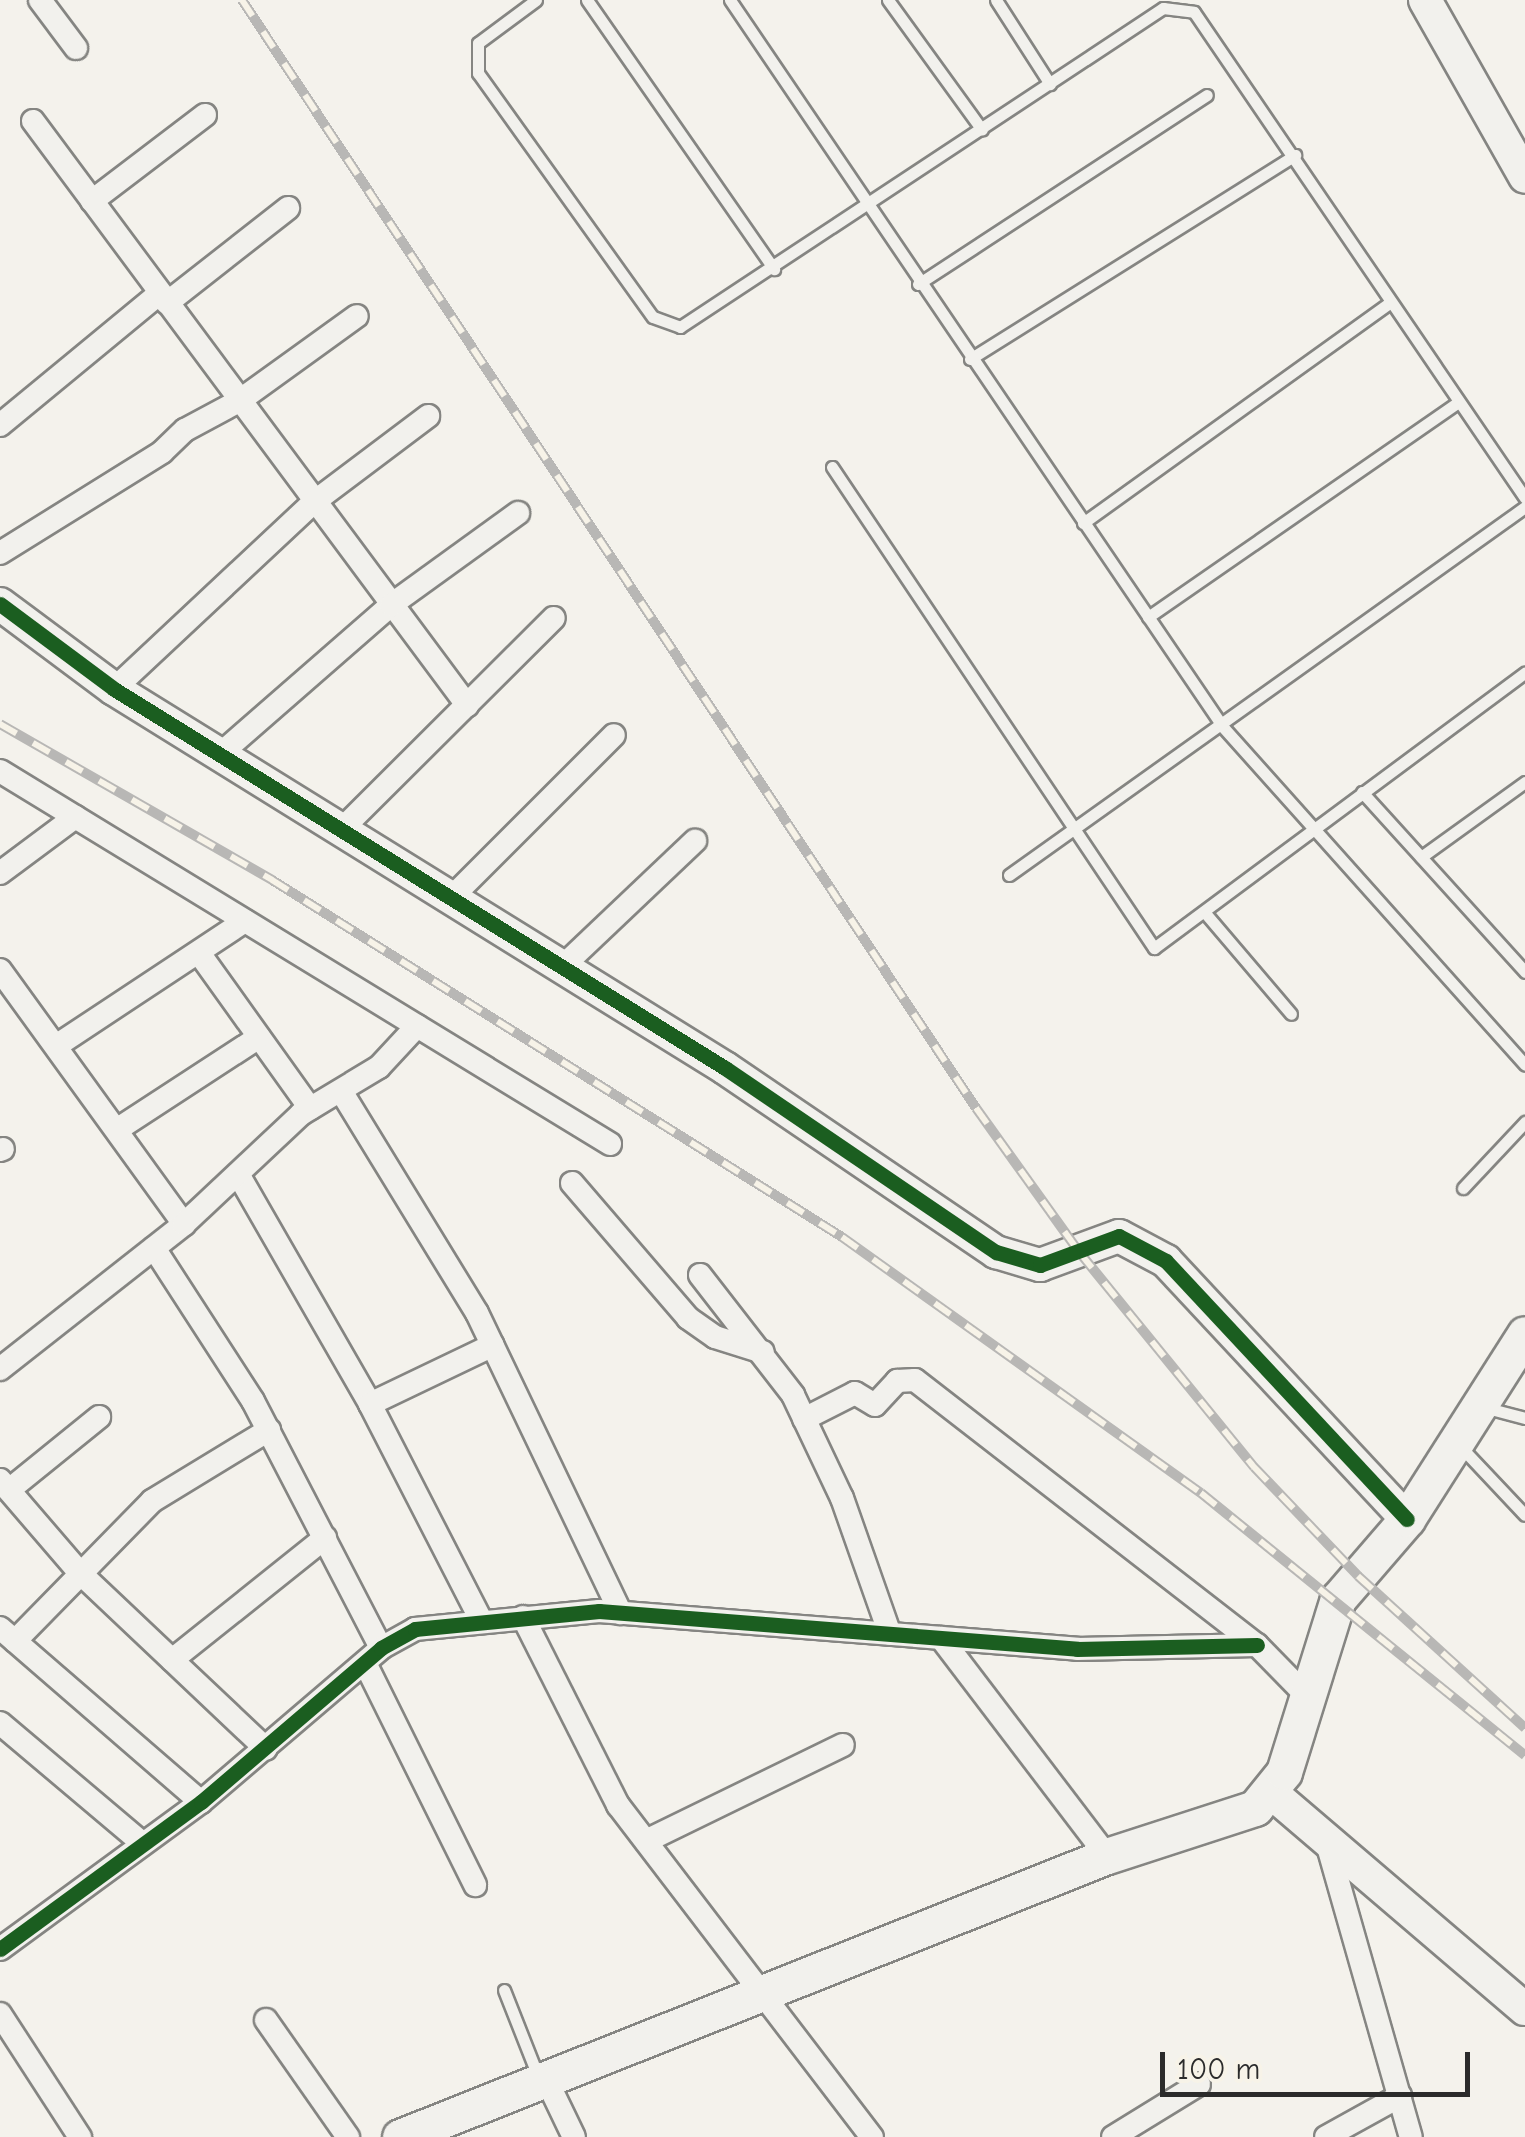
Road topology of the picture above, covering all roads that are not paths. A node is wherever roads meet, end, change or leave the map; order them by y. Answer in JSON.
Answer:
{"nodes":[{"id":1,"x":40,"y":0,"type":"edge"},
{"id":2,"x":536,"y":0,"type":"edge"},
{"id":3,"x":587,"y":0,"type":"edge"},
{"id":4,"x":730,"y":0,"type":"edge"},
{"id":5,"x":888,"y":0,"type":"edge"},
{"id":6,"x":996,"y":0,"type":"edge"},
{"id":7,"x":1425,"y":0,"type":"edge"},
{"id":8,"x":76,"y":48,"type":"dead end"},
{"id":9,"x":1050,"y":84,"type":"junction"},
{"id":10,"x":1206,"y":95,"type":"dead end"},
{"id":11,"x":205,"y":116,"type":"dead end"},
{"id":12,"x":33,"y":120,"type":"dead end"},
{"id":13,"x":982,"y":130,"type":"junction"},
{"id":14,"x":1295,"y":155,"type":"junction"},
{"id":15,"x":1525,"y":176,"type":"edge"},
{"id":16,"x":92,"y":200,"type":"junction"},
{"id":17,"x":288,"y":208,"type":"dead end"},
{"id":18,"x":865,"y":208,"type":"junction"},
{"id":19,"x":774,"y":269,"type":"junction"},
{"id":20,"x":918,"y":284,"type":"junction"},
{"id":21,"x":163,"y":298,"type":"junction"},
{"id":22,"x":1390,"y":302,"type":"junction"},
{"id":23,"x":357,"y":316,"type":"dead end"},
{"id":24,"x":970,"y":359,"type":"junction"},
{"id":25,"x":239,"y":400,"type":"junction"},
{"id":26,"x":1459,"y":402,"type":"junction"},
{"id":27,"x":428,"y":416,"type":"dead end"},
{"id":28,"x":0,"y":425,"type":"edge"},
{"id":29,"x":832,"y":467,"type":"dead end"},
{"id":30,"x":314,"y":502,"type":"junction"},
{"id":31,"x":1524,"y":507,"type":"edge"},
{"id":32,"x":518,"y":513,"type":"dead end"},
{"id":33,"x":1083,"y":524,"type":"junction"},
{"id":34,"x":0,"y":553,"type":"edge"},
{"id":35,"x":0,"y":604,"type":"edge"},
{"id":36,"x":391,"y":604,"type":"junction"},
{"id":37,"x":554,"y":618,"type":"dead end"},
{"id":38,"x":1148,"y":618,"type":"junction"},
{"id":39,"x":1525,"y":672,"type":"edge"},
{"id":40,"x":114,"y":689,"type":"junction"},
{"id":41,"x":467,"y":705,"type":"junction"},
{"id":42,"x":1223,"y":727,"type":"junction"},
{"id":43,"x":614,"y":735,"type":"dead end"},
{"id":44,"x":218,"y":756,"type":"junction"},
{"id":45,"x":0,"y":771,"type":"edge"},
{"id":46,"x":1525,"y":782,"type":"edge"},
{"id":47,"x":1362,"y":792,"type":"junction"},
{"id":48,"x":75,"y":817,"type":"junction"},
{"id":49,"x":1314,"y":828,"type":"junction"},
{"id":50,"x":1074,"y":830,"type":"junction"},
{"id":51,"x":339,"y":832,"type":"junction"},
{"id":52,"x":695,"y":841,"type":"dead end"},
{"id":53,"x":1421,"y":857,"type":"junction"},
{"id":54,"x":0,"y":873,"type":"edge"},
{"id":55,"x":1008,"y":874,"type":"dead end"},
{"id":56,"x":449,"y":900,"type":"junction"},
{"id":57,"x":1206,"y":914,"type":"junction"},
{"id":58,"x":245,"y":921,"type":"junction"},
{"id":59,"x":198,"y":953,"type":"junction"},
{"id":60,"x":561,"y":968,"type":"junction"},
{"id":61,"x":1525,"y":972,"type":"edge"},
{"id":62,"x":4,"y":983,"type":"edge"},
{"id":63,"x":1291,"y":1014,"type":"dead end"},
{"id":64,"x":417,"y":1026,"type":"junction"},
{"id":65,"x":259,"y":1037,"type":"junction"},
{"id":66,"x":59,"y":1044,"type":"junction"},
{"id":67,"x":1525,"y":1065,"type":"edge"},
{"id":68,"x":340,"y":1091,"type":"junction"},
{"id":69,"x":310,"y":1108,"type":"junction"},
{"id":70,"x":1525,"y":1122,"type":"edge"},
{"id":71,"x":118,"y":1129,"type":"junction"},
{"id":72,"x":610,"y":1144,"type":"dead end"},
{"id":73,"x":238,"y":1174,"type":"junction"},
{"id":74,"x":572,"y":1183,"type":"dead end"},
{"id":75,"x":1463,"y":1188,"type":"dead end"},
{"id":76,"x":184,"y":1224,"type":"junction"},
{"id":77,"x":154,"y":1248,"type":"junction"},
{"id":78,"x":700,"y":1274,"type":"dead end"},
{"id":79,"x":1525,"y":1334,"type":"edge"},
{"id":80,"x":492,"y":1345,"type":"junction"},
{"id":81,"x":764,"y":1352,"type":"junction"},
{"id":82,"x":0,"y":1369,"type":"edge"},
{"id":83,"x":370,"y":1404,"type":"junction"},
{"id":84,"x":1479,"y":1406,"type":"junction"},
{"id":85,"x":98,"y":1417,"type":"dead end"},
{"id":86,"x":1525,"y":1418,"type":"edge"},
{"id":87,"x":804,"y":1419,"type":"junction"},
{"id":88,"x":269,"y":1430,"type":"junction"},
{"id":89,"x":1456,"y":1442,"type":"junction"},
{"id":90,"x":4,"y":1485,"type":"edge"},
{"id":91,"x":1525,"y":1516,"type":"edge"},
{"id":92,"x":1407,"y":1519,"type":"junction"},
{"id":93,"x":325,"y":1538,"type":"junction"},
{"id":94,"x":80,"y":1572,"type":"junction"},
{"id":95,"x":620,"y":1612,"type":"junction"},
{"id":96,"x":523,"y":1617,"type":"junction"},
{"id":97,"x":482,"y":1622,"type":"junction"},
{"id":98,"x":8,"y":1634,"type":"edge"},
{"id":99,"x":890,"y":1634,"type":"junction"},
{"id":100,"x":941,"y":1638,"type":"junction"},
{"id":101,"x":1257,"y":1645,"type":"junction"},
{"id":102,"x":373,"y":1655,"type":"junction"},
{"id":103,"x":172,"y":1660,"type":"junction"},
{"id":104,"x":1307,"y":1696,"type":"junction"},
{"id":105,"x":0,"y":1723,"type":"edge"},
{"id":106,"x":843,"y":1745,"type":"dead end"},
{"id":107,"x":266,"y":1748,"type":"junction"},
{"id":108,"x":1273,"y":1794,"type":"junction"},
{"id":109,"x":201,"y":1802,"type":"junction"},
{"id":110,"x":646,"y":1840,"type":"junction"},
{"id":111,"x":1327,"y":1843,"type":"junction"},
{"id":112,"x":143,"y":1844,"type":"junction"},
{"id":113,"x":1107,"y":1856,"type":"junction"},
{"id":114,"x":475,"y":1885,"type":"dead end"},
{"id":115,"x":0,"y":1949,"type":"edge"},
{"id":116,"x":504,"y":1990,"type":"dead end"},
{"id":117,"x":766,"y":1996,"type":"junction"},
{"id":118,"x":1525,"y":2009,"type":"edge"},
{"id":119,"x":0,"y":2014,"type":"edge"},
{"id":120,"x":266,"y":2020,"type":"dead end"},
{"id":121,"x":544,"y":2082,"type":"junction"},
{"id":122,"x":1200,"y":2084,"type":"dead end"},
{"id":123,"x":1400,"y":2096,"type":"junction"},
{"id":124,"x":80,"y":2137,"type":"edge"},
{"id":125,"x":348,"y":2137,"type":"edge"},
{"id":126,"x":400,"y":2137,"type":"edge"},
{"id":127,"x":574,"y":2137,"type":"edge"},
{"id":128,"x":872,"y":2137,"type":"edge"},
{"id":129,"x":1113,"y":2137,"type":"edge"},
{"id":130,"x":1326,"y":2137,"type":"edge"},
{"id":131,"x":1411,"y":2137,"type":"edge"}],
"edges":[{"from":1,"to":8,"type":"street"},
{"from":2,"to":19,"type":"lane"},
{"from":3,"to":19,"type":"lane"},
{"from":4,"to":18,"type":"lane"},
{"from":5,"to":13,"type":"lane"},
{"from":6,"to":9,"type":"lane"},
{"from":7,"to":15,"type":"street"},
{"from":9,"to":13,"type":"lane"},
{"from":9,"to":14,"type":"lane"},
{"from":10,"to":20,"type":"lane"},
{"from":11,"to":16,"type":"street"},
{"from":12,"to":16,"type":"street"},
{"from":13,"to":18,"type":"lane"},
{"from":14,"to":22,"type":"lane"},
{"from":14,"to":24,"type":"lane"},
{"from":16,"to":21,"type":"street"},
{"from":17,"to":21,"type":"street"},
{"from":18,"to":19,"type":"lane"},
{"from":18,"to":20,"type":"lane"},
{"from":20,"to":24,"type":"lane"},
{"from":21,"to":25,"type":"street"},
{"from":21,"to":28,"type":"street"},
{"from":22,"to":26,"type":"lane"},
{"from":22,"to":33,"type":"lane"},
{"from":23,"to":25,"type":"street"},
{"from":24,"to":33,"type":"lane"},
{"from":25,"to":30,"type":"street"},
{"from":25,"to":34,"type":"street"},
{"from":26,"to":31,"type":"lane"},
{"from":26,"to":38,"type":"lane"},
{"from":27,"to":30,"type":"street"},
{"from":29,"to":50,"type":"lane"},
{"from":30,"to":36,"type":"street"},
{"from":30,"to":40,"type":"street"},
{"from":31,"to":42,"type":"lane"},
{"from":32,"to":36,"type":"street"},
{"from":33,"to":38,"type":"lane"},
{"from":35,"to":40,"type":"street"},
{"from":36,"to":41,"type":"street"},
{"from":36,"to":44,"type":"street"},
{"from":37,"to":41,"type":"street"},
{"from":38,"to":42,"type":"lane"},
{"from":39,"to":47,"type":"lane"},
{"from":40,"to":44,"type":"street"},
{"from":41,"to":51,"type":"street"},
{"from":42,"to":49,"type":"lane"},
{"from":42,"to":50,"type":"lane"},
{"from":43,"to":56,"type":"street"},
{"from":44,"to":51,"type":"street"},
{"from":45,"to":48,"type":"street"},
{"from":46,"to":53,"type":"lane"},
{"from":47,"to":49,"type":"lane"},
{"from":47,"to":53,"type":"lane"},
{"from":48,"to":54,"type":"street"},
{"from":48,"to":58,"type":"street"},
{"from":49,"to":57,"type":"lane"},
{"from":49,"to":67,"type":"lane"},
{"from":50,"to":55,"type":"lane"},
{"from":50,"to":57,"type":"lane"},
{"from":51,"to":56,"type":"street"},
{"from":52,"to":60,"type":"street"},
{"from":53,"to":61,"type":"lane"},
{"from":56,"to":60,"type":"street"},
{"from":57,"to":63,"type":"lane"},
{"from":58,"to":59,"type":"street"},
{"from":58,"to":64,"type":"street"},
{"from":59,"to":65,"type":"street"},
{"from":59,"to":66,"type":"street"},
{"from":60,"to":92,"type":"street"},
{"from":62,"to":66,"type":"street"},
{"from":64,"to":68,"type":"street"},
{"from":64,"to":72,"type":"street"},
{"from":65,"to":69,"type":"street"},
{"from":65,"to":71,"type":"street"},
{"from":66,"to":71,"type":"street"},
{"from":68,"to":69,"type":"street"},
{"from":68,"to":80,"type":"street"},
{"from":69,"to":73,"type":"street"},
{"from":70,"to":75,"type":"lane"},
{"from":71,"to":76,"type":"street"},
{"from":73,"to":76,"type":"street"},
{"from":73,"to":83,"type":"street"},
{"from":74,"to":81,"type":"street"},
{"from":76,"to":77,"type":"street"},
{"from":77,"to":82,"type":"street"},
{"from":77,"to":88,"type":"street"},
{"from":78,"to":81,"type":"street"},
{"from":79,"to":84,"type":"main road"},
{"from":80,"to":83,"type":"street"},
{"from":80,"to":95,"type":"street"},
{"from":81,"to":87,"type":"street"},
{"from":83,"to":97,"type":"street"},
{"from":84,"to":86,"type":"lane"},
{"from":84,"to":89,"type":"main road"},
{"from":85,"to":90,"type":"street"},
{"from":87,"to":99,"type":"street"},
{"from":87,"to":101,"type":"street"},
{"from":88,"to":93,"type":"street"},
{"from":88,"to":94,"type":"street"},
{"from":89,"to":91,"type":"lane"},
{"from":89,"to":92,"type":"main road"},
{"from":90,"to":94,"type":"street"},
{"from":92,"to":104,"type":"main road"},
{"from":93,"to":102,"type":"street"},
{"from":93,"to":103,"type":"street"},
{"from":94,"to":98,"type":"street"},
{"from":94,"to":103,"type":"street"},
{"from":95,"to":96,"type":"street"},
{"from":95,"to":99,"type":"street"},
{"from":96,"to":97,"type":"street"},
{"from":96,"to":110,"type":"street"},
{"from":97,"to":102,"type":"street"},
{"from":98,"to":109,"type":"street"},
{"from":99,"to":100,"type":"street"},
{"from":100,"to":101,"type":"street"},
{"from":100,"to":113,"type":"street"},
{"from":101,"to":104,"type":"street"},
{"from":102,"to":107,"type":"street"},
{"from":102,"to":114,"type":"street"},
{"from":103,"to":107,"type":"street"},
{"from":104,"to":108,"type":"main road"},
{"from":105,"to":112,"type":"street"},
{"from":106,"to":110,"type":"street"},
{"from":107,"to":109,"type":"street"},
{"from":108,"to":111,"type":"street"},
{"from":108,"to":113,"type":"main road"},
{"from":109,"to":112,"type":"street"},
{"from":110,"to":117,"type":"street"},
{"from":111,"to":118,"type":"street"},
{"from":111,"to":123,"type":"street"},
{"from":112,"to":115,"type":"street"},
{"from":113,"to":117,"type":"main road"},
{"from":116,"to":121,"type":"lane"},
{"from":117,"to":121,"type":"main road"},
{"from":117,"to":128,"type":"street"},
{"from":119,"to":124,"type":"street"},
{"from":120,"to":125,"type":"street"},
{"from":121,"to":126,"type":"main road"},
{"from":121,"to":127,"type":"street"},
{"from":122,"to":129,"type":"street"},
{"from":123,"to":130,"type":"street"},
{"from":123,"to":131,"type":"street"}]}
